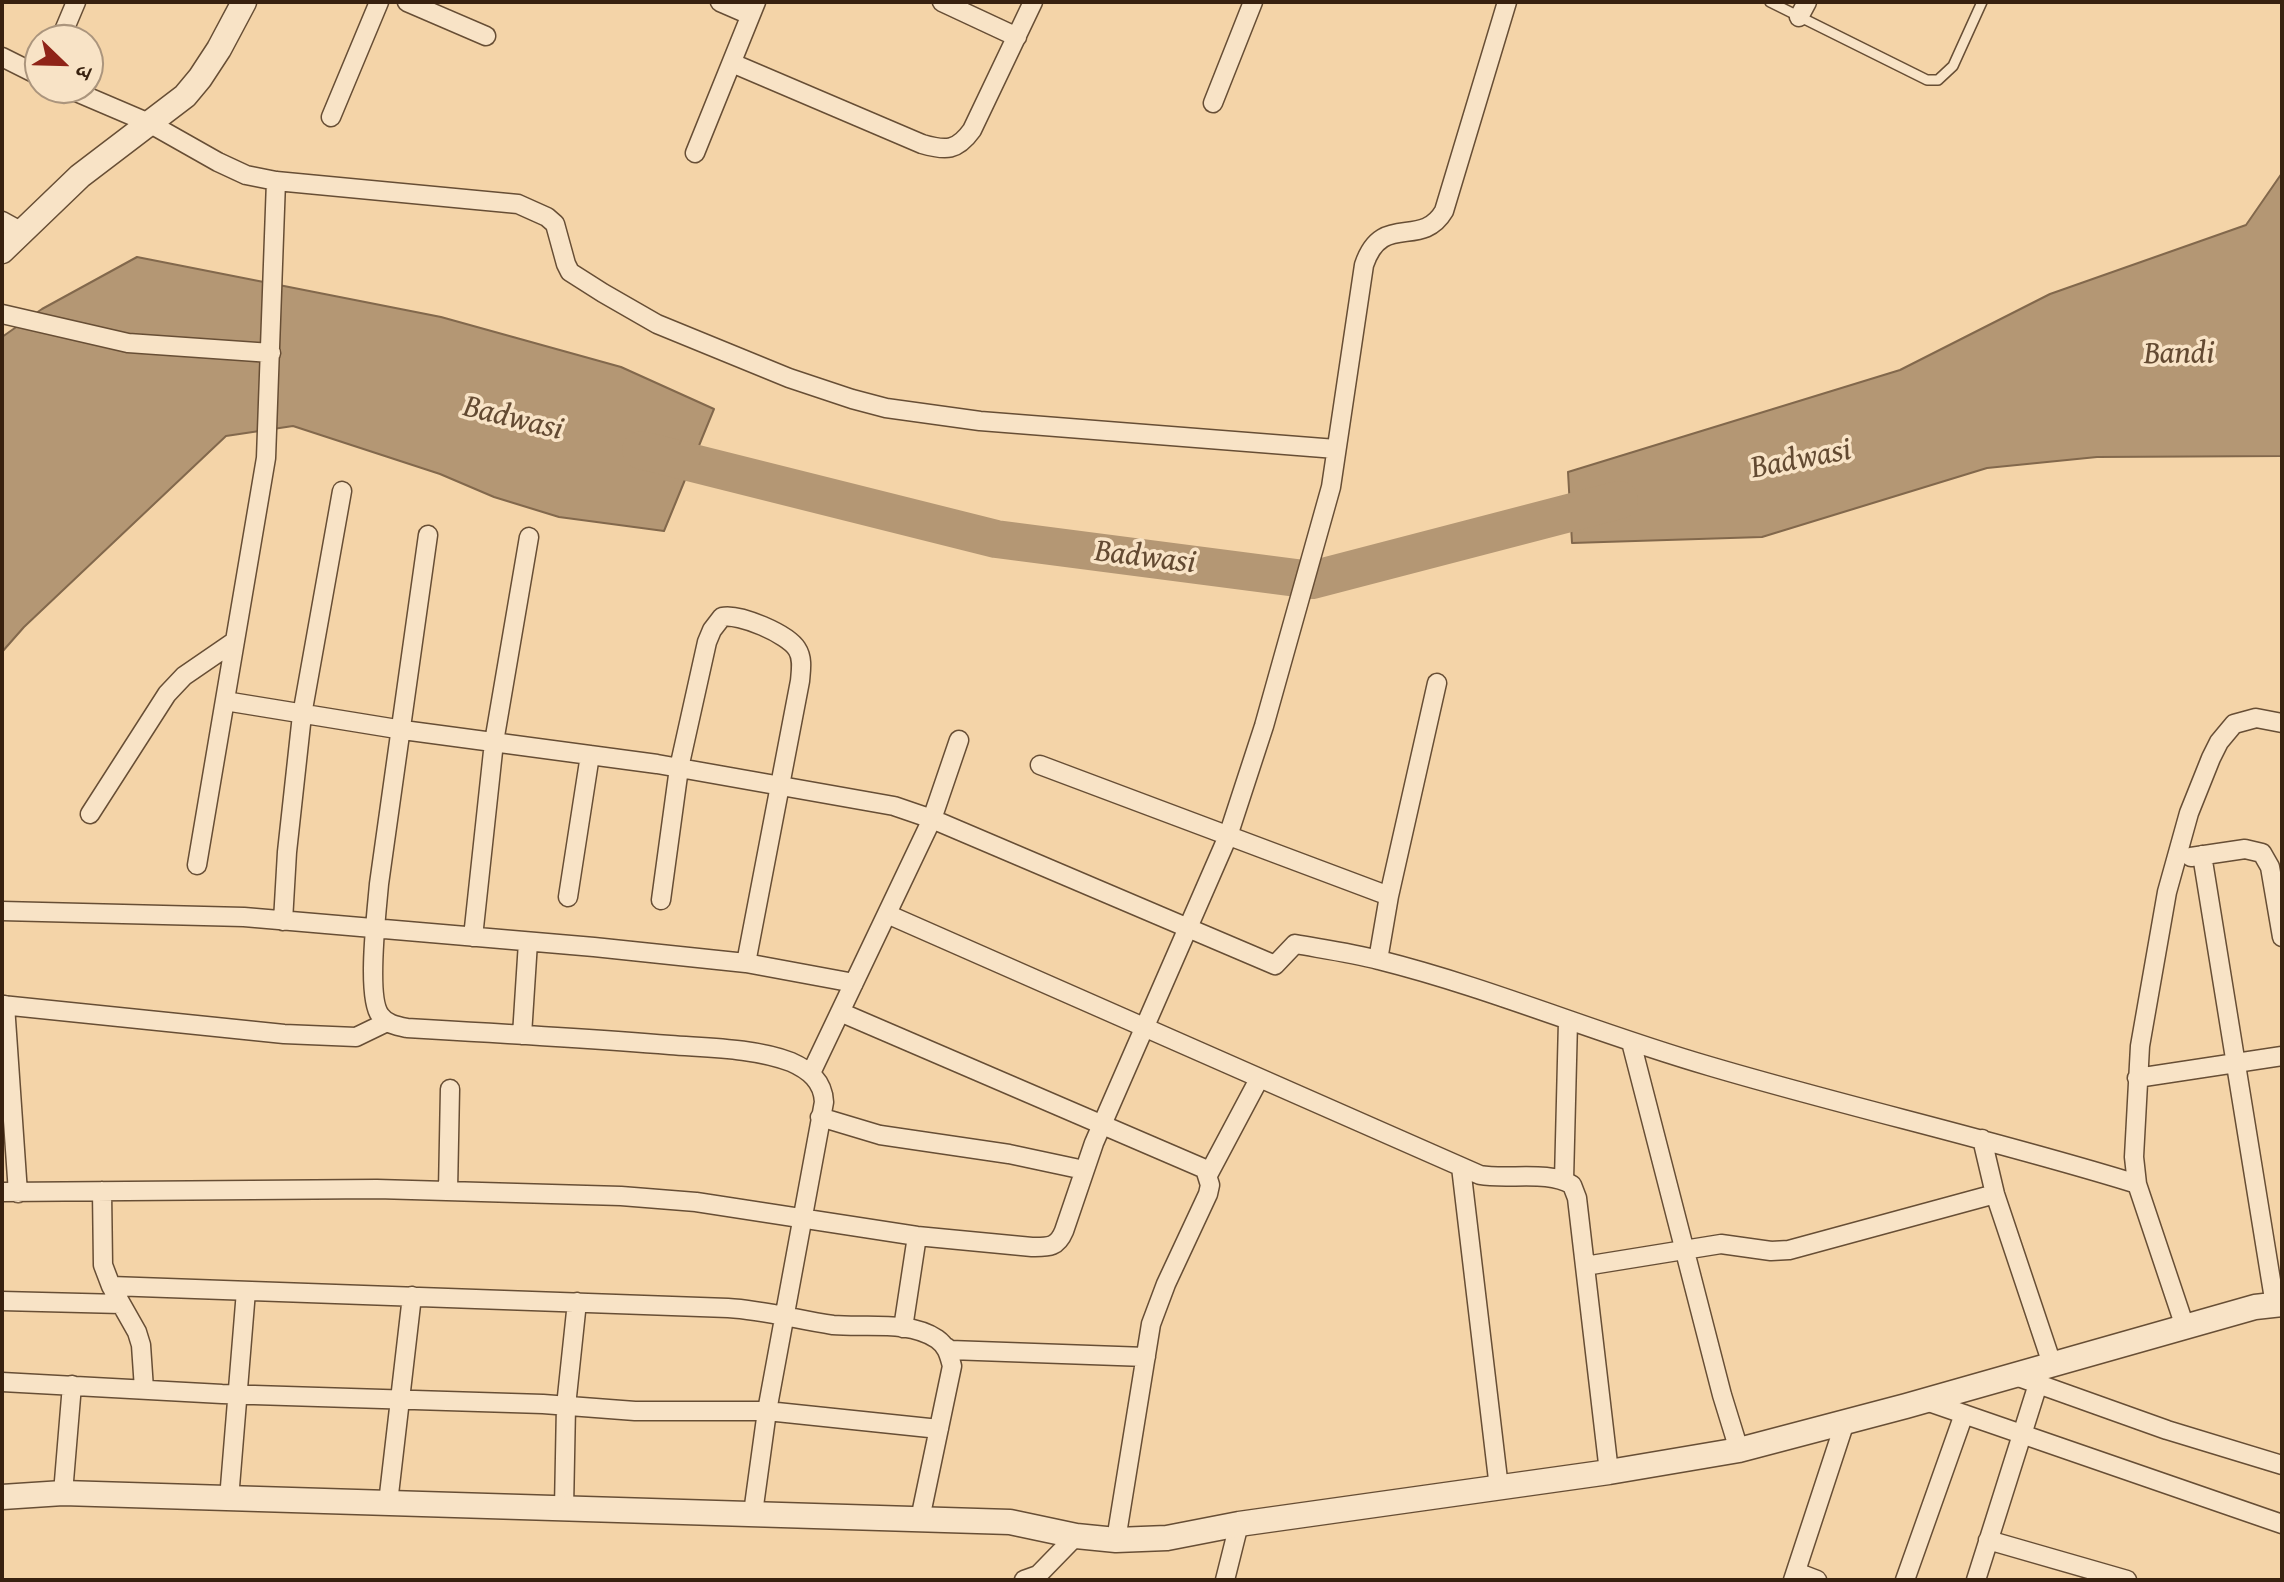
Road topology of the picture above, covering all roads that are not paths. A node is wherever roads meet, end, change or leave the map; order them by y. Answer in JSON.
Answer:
{"nodes":[{"id":1,"x":76,"y":2,"type":"edge"},
{"id":2,"x":244,"y":2,"type":"edge"},
{"id":3,"x":379,"y":2,"type":"edge"},
{"id":4,"x":407,"y":2,"type":"edge"},
{"id":5,"x":720,"y":2,"type":"edge"},
{"id":6,"x":942,"y":2,"type":"edge"},
{"id":7,"x":1033,"y":2,"type":"edge"},
{"id":8,"x":1253,"y":2,"type":"edge"},
{"id":9,"x":1507,"y":2,"type":"edge"},
{"id":10,"x":1770,"y":2,"type":"edge"},
{"id":11,"x":1982,"y":2,"type":"edge"},
{"id":12,"x":753,"y":9,"type":"edge"},
{"id":13,"x":1803,"y":10,"type":"edge"},
{"id":14,"x":67,"y":24,"type":"edge"},
{"id":15,"x":486,"y":36,"type":"dead end"},
{"id":16,"x":1017,"y":37,"type":"junction"},
{"id":17,"x":2,"y":57,"type":"edge"},
{"id":18,"x":732,"y":63,"type":"junction"},
{"id":19,"x":24,"y":68,"type":"edge"},
{"id":20,"x":1213,"y":103,"type":"dead end"},
{"id":21,"x":104,"y":104,"type":"edge"},
{"id":22,"x":331,"y":117,"type":"dead end"},
{"id":23,"x":149,"y":123,"type":"junction"},
{"id":24,"x":695,"y":153,"type":"dead end"},
{"id":25,"x":276,"y":181,"type":"junction"},
{"id":26,"x":12,"y":226,"type":"edge"},
{"id":27,"x":2,"y":251,"type":"edge"},
{"id":28,"x":2,"y":314,"type":"edge"},
{"id":29,"x":271,"y":359,"type":"junction"},
{"id":30,"x":1336,"y":449,"type":"junction"},
{"id":31,"x":342,"y":491,"type":"dead end"},
{"id":32,"x":428,"y":535,"type":"dead end"},
{"id":33,"x":529,"y":537,"type":"dead end"},
{"id":34,"x":235,"y":641,"type":"junction"},
{"id":35,"x":1437,"y":683,"type":"dead end"},
{"id":36,"x":225,"y":701,"type":"junction"},
{"id":37,"x":302,"y":715,"type":"junction"},
{"id":38,"x":2282,"y":723,"type":"edge"},
{"id":39,"x":403,"y":730,"type":"junction"},
{"id":40,"x":959,"y":740,"type":"dead end"},
{"id":41,"x":494,"y":742,"type":"junction"},
{"id":42,"x":590,"y":755,"type":"junction"},
{"id":43,"x":1040,"y":765,"type":"dead end"},
{"id":44,"x":679,"y":768,"type":"junction"},
{"id":45,"x":779,"y":784,"type":"junction"},
{"id":46,"x":90,"y":814,"type":"dead end"},
{"id":47,"x":932,"y":819,"type":"junction"},
{"id":48,"x":1228,"y":836,"type":"junction"},
{"id":49,"x":2202,"y":855,"type":"junction"},
{"id":50,"x":2176,"y":859,"type":"junction"},
{"id":51,"x":197,"y":865,"type":"dead end"},
{"id":52,"x":1389,"y":896,"type":"junction"},
{"id":53,"x":568,"y":897,"type":"dead end"},
{"id":54,"x":661,"y":900,"type":"dead end"},
{"id":55,"x":2,"y":911,"type":"edge"},
{"id":56,"x":887,"y":914,"type":"junction"},
{"id":57,"x":283,"y":921,"type":"junction"},
{"id":58,"x":1187,"y":928,"type":"junction"},
{"id":59,"x":375,"y":929,"type":"junction"},
{"id":60,"x":473,"y":937,"type":"junction"},
{"id":61,"x":2282,"y":937,"type":"edge"},
{"id":62,"x":528,"y":942,"type":"junction"},
{"id":63,"x":1378,"y":960,"type":"junction"},
{"id":64,"x":746,"y":963,"type":"junction"},
{"id":65,"x":854,"y":983,"type":"junction"},
{"id":66,"x":4,"y":1005,"type":"edge"},
{"id":67,"x":840,"y":1012,"type":"junction"},
{"id":68,"x":1568,"y":1021,"type":"junction"},
{"id":69,"x":387,"y":1022,"type":"junction"},
{"id":70,"x":1143,"y":1027,"type":"junction"},
{"id":71,"x":522,"y":1035,"type":"junction"},
{"id":72,"x":1631,"y":1042,"type":"junction"},
{"id":73,"x":2282,"y":1056,"type":"edge"},
{"id":74,"x":2236,"y":1064,"type":"junction"},
{"id":75,"x":811,"y":1073,"type":"junction"},
{"id":76,"x":2137,"y":1078,"type":"junction"},
{"id":77,"x":1259,"y":1079,"type":"junction"},
{"id":78,"x":450,"y":1089,"type":"dead end"},
{"id":79,"x":8,"y":1102,"type":"edge"},
{"id":80,"x":820,"y":1117,"type":"junction"},
{"id":81,"x":1101,"y":1125,"type":"junction"},
{"id":82,"x":1982,"y":1139,"type":"junction"},
{"id":83,"x":1461,"y":1167,"type":"junction"},
{"id":84,"x":1084,"y":1170,"type":"junction"},
{"id":85,"x":1208,"y":1175,"type":"junction"},
{"id":86,"x":1564,"y":1180,"type":"junction"},
{"id":87,"x":2137,"y":1184,"type":"junction"},
{"id":88,"x":102,"y":1191,"type":"junction"},
{"id":89,"x":448,"y":1191,"type":"junction"},
{"id":90,"x":10,"y":1192,"type":"edge"},
{"id":91,"x":1995,"y":1194,"type":"junction"},
{"id":92,"x":802,"y":1217,"type":"junction"},
{"id":93,"x":917,"y":1236,"type":"junction"},
{"id":94,"x":1684,"y":1250,"type":"junction"},
{"id":95,"x":1585,"y":1266,"type":"junction"},
{"id":96,"x":111,"y":1286,"type":"junction"},
{"id":97,"x":246,"y":1291,"type":"junction"},
{"id":98,"x":412,"y":1296,"type":"junction"},
{"id":99,"x":2,"y":1301,"type":"edge"},
{"id":100,"x":577,"y":1302,"type":"junction"},
{"id":101,"x":121,"y":1304,"type":"junction"},
{"id":102,"x":2278,"y":1304,"type":"edge"},
{"id":103,"x":784,"y":1315,"type":"junction"},
{"id":104,"x":2185,"y":1327,"type":"junction"},
{"id":105,"x":903,"y":1328,"type":"junction"},
{"id":106,"x":946,"y":1347,"type":"junction"},
{"id":107,"x":1146,"y":1357,"type":"junction"},
{"id":108,"x":2045,"y":1374,"type":"junction"},
{"id":109,"x":2,"y":1382,"type":"edge"},
{"id":110,"x":72,"y":1385,"type":"junction"},
{"id":111,"x":144,"y":1389,"type":"junction"},
{"id":112,"x":238,"y":1395,"type":"junction"},
{"id":113,"x":401,"y":1398,"type":"junction"},
{"id":114,"x":1926,"y":1401,"type":"junction"},
{"id":115,"x":566,"y":1406,"type":"junction"},
{"id":116,"x":767,"y":1411,"type":"junction"},
{"id":117,"x":1964,"y":1414,"type":"junction"},
{"id":118,"x":1845,"y":1422,"type":"junction"},
{"id":119,"x":939,"y":1429,"type":"junction"},
{"id":120,"x":2021,"y":1434,"type":"junction"},
{"id":121,"x":1739,"y":1450,"type":"junction"},
{"id":122,"x":2282,"y":1465,"type":"edge"},
{"id":123,"x":1609,"y":1472,"type":"junction"},
{"id":124,"x":1499,"y":1488,"type":"junction"},
{"id":125,"x":63,"y":1493,"type":"junction"},
{"id":126,"x":2,"y":1497,"type":"edge"},
{"id":127,"x":229,"y":1499,"type":"junction"},
{"id":128,"x":388,"y":1503,"type":"junction"},
{"id":129,"x":564,"y":1508,"type":"junction"},
{"id":130,"x":753,"y":1513,"type":"junction"},
{"id":131,"x":920,"y":1519,"type":"junction"},
{"id":132,"x":1239,"y":1524,"type":"junction"},
{"id":133,"x":2282,"y":1524,"type":"edge"},
{"id":134,"x":1076,"y":1536,"type":"junction"},
{"id":135,"x":1116,"y":1540,"type":"junction"},
{"id":136,"x":1988,"y":1540,"type":"junction"},
{"id":137,"x":1795,"y":1576,"type":"edge"},
{"id":138,"x":1024,"y":1580,"type":"edge"},
{"id":139,"x":1225,"y":1580,"type":"edge"},
{"id":140,"x":1817,"y":1580,"type":"edge"},
{"id":141,"x":1905,"y":1580,"type":"edge"},
{"id":142,"x":1976,"y":1580,"type":"edge"},
{"id":143,"x":2127,"y":1580,"type":"edge"}],
"edges":[{"from":1,"to":14,"type":"street"},
{"from":2,"to":23,"type":"street"},
{"from":3,"to":22,"type":"street"},
{"from":4,"to":15,"type":"street"},
{"from":5,"to":12,"type":"street"},
{"from":6,"to":16,"type":"street"},
{"from":7,"to":16,"type":"street"},
{"from":8,"to":20,"type":"street"},
{"from":9,"to":30,"type":"street"},
{"from":10,"to":13,"type":"lane"},
{"from":11,"to":13,"type":"lane"},
{"from":12,"to":18,"type":"street"},
{"from":16,"to":18,"type":"street"},
{"from":17,"to":19,"type":"street"},
{"from":18,"to":24,"type":"street"},
{"from":21,"to":23,"type":"street"},
{"from":23,"to":25,"type":"street"},
{"from":23,"to":26,"type":"street"},
{"from":25,"to":29,"type":"street"},
{"from":25,"to":30,"type":"street"},
{"from":26,"to":27,"type":"street"},
{"from":28,"to":29,"type":"street"},
{"from":29,"to":34,"type":"street"},
{"from":30,"to":48,"type":"street"},
{"from":31,"to":37,"type":"street"},
{"from":32,"to":39,"type":"street"},
{"from":33,"to":41,"type":"street"},
{"from":34,"to":36,"type":"street"},
{"from":34,"to":46,"type":"street"},
{"from":35,"to":52,"type":"street"},
{"from":36,"to":37,"type":"street"},
{"from":36,"to":51,"type":"street"},
{"from":37,"to":39,"type":"street"},
{"from":37,"to":57,"type":"street"},
{"from":38,"to":50,"type":"street"},
{"from":39,"to":41,"type":"street"},
{"from":39,"to":59,"type":"street"},
{"from":40,"to":47,"type":"street"},
{"from":41,"to":42,"type":"street"},
{"from":41,"to":60,"type":"street"},
{"from":42,"to":44,"type":"street"},
{"from":42,"to":53,"type":"street"},
{"from":43,"to":48,"type":"street"},
{"from":44,"to":45,"type":"street"},
{"from":44,"to":45,"type":"street"},
{"from":44,"to":54,"type":"street"},
{"from":45,"to":47,"type":"street"},
{"from":45,"to":64,"type":"street"},
{"from":47,"to":56,"type":"street"},
{"from":47,"to":58,"type":"street"},
{"from":48,"to":52,"type":"street"},
{"from":48,"to":58,"type":"street"},
{"from":49,"to":50,"type":"street"},
{"from":49,"to":61,"type":"street"},
{"from":49,"to":74,"type":"street"},
{"from":50,"to":76,"type":"street"},
{"from":52,"to":63,"type":"street"},
{"from":55,"to":57,"type":"street"},
{"from":56,"to":65,"type":"street"},
{"from":56,"to":70,"type":"street"},
{"from":57,"to":59,"type":"street"},
{"from":58,"to":63,"type":"street"},
{"from":58,"to":70,"type":"street"},
{"from":59,"to":60,"type":"street"},
{"from":59,"to":69,"type":"street"},
{"from":60,"to":62,"type":"street"},
{"from":62,"to":64,"type":"street"},
{"from":62,"to":71,"type":"street"},
{"from":63,"to":68,"type":"street"},
{"from":64,"to":65,"type":"street"},
{"from":65,"to":67,"type":"street"},
{"from":66,"to":69,"type":"street"},
{"from":66,"to":79,"type":"street"},
{"from":67,"to":75,"type":"street"},
{"from":67,"to":81,"type":"street"},
{"from":68,"to":72,"type":"street"},
{"from":68,"to":86,"type":"street"},
{"from":69,"to":71,"type":"street"},
{"from":70,"to":77,"type":"street"},
{"from":70,"to":81,"type":"street"},
{"from":71,"to":75,"type":"street"},
{"from":72,"to":82,"type":"street"},
{"from":72,"to":94,"type":"street"},
{"from":73,"to":74,"type":"street"},
{"from":74,"to":76,"type":"street"},
{"from":74,"to":102,"type":"street"},
{"from":75,"to":80,"type":"street"},
{"from":76,"to":87,"type":"street"},
{"from":77,"to":83,"type":"street"},
{"from":77,"to":85,"type":"street"},
{"from":78,"to":89,"type":"street"},
{"from":79,"to":90,"type":"street"},
{"from":80,"to":84,"type":"street"},
{"from":80,"to":92,"type":"street"},
{"from":81,"to":84,"type":"street"},
{"from":81,"to":85,"type":"street"},
{"from":82,"to":87,"type":"street"},
{"from":82,"to":91,"type":"street"},
{"from":83,"to":86,"type":"street"},
{"from":83,"to":124,"type":"street"},
{"from":84,"to":93,"type":"street"},
{"from":85,"to":107,"type":"street"},
{"from":86,"to":95,"type":"street"},
{"from":87,"to":104,"type":"street"},
{"from":88,"to":89,"type":"street"},
{"from":88,"to":90,"type":"street"},
{"from":88,"to":96,"type":"street"},
{"from":89,"to":92,"type":"street"},
{"from":91,"to":94,"type":"street"},
{"from":91,"to":108,"type":"street"},
{"from":92,"to":93,"type":"street"},
{"from":92,"to":103,"type":"street"},
{"from":93,"to":105,"type":"street"},
{"from":94,"to":95,"type":"street"},
{"from":94,"to":121,"type":"street"},
{"from":95,"to":123,"type":"street"},
{"from":96,"to":97,"type":"street"},
{"from":96,"to":101,"type":"street"},
{"from":97,"to":98,"type":"street"},
{"from":97,"to":112,"type":"street"},
{"from":98,"to":100,"type":"street"},
{"from":98,"to":113,"type":"street"},
{"from":99,"to":101,"type":"street"},
{"from":100,"to":103,"type":"street"},
{"from":100,"to":115,"type":"street"},
{"from":101,"to":111,"type":"street"},
{"from":102,"to":104,"type":"street"},
{"from":103,"to":105,"type":"street"},
{"from":103,"to":116,"type":"street"},
{"from":104,"to":108,"type":"street"},
{"from":105,"to":106,"type":"street"},
{"from":106,"to":107,"type":"street"},
{"from":106,"to":119,"type":"street"},
{"from":107,"to":135,"type":"street"},
{"from":108,"to":114,"type":"street"},
{"from":108,"to":120,"type":"street"},
{"from":108,"to":122,"type":"street"},
{"from":109,"to":110,"type":"street"},
{"from":110,"to":111,"type":"street"},
{"from":110,"to":125,"type":"street"},
{"from":111,"to":112,"type":"street"},
{"from":112,"to":113,"type":"street"},
{"from":112,"to":127,"type":"street"},
{"from":113,"to":115,"type":"street"},
{"from":113,"to":128,"type":"street"},
{"from":114,"to":117,"type":"street"},
{"from":114,"to":118,"type":"street"},
{"from":115,"to":116,"type":"street"},
{"from":115,"to":129,"type":"street"},
{"from":116,"to":119,"type":"street"},
{"from":116,"to":130,"type":"street"},
{"from":117,"to":120,"type":"street"},
{"from":117,"to":141,"type":"street"},
{"from":118,"to":121,"type":"street"},
{"from":118,"to":137,"type":"street"},
{"from":119,"to":131,"type":"street"},
{"from":120,"to":133,"type":"street"},
{"from":120,"to":136,"type":"street"},
{"from":121,"to":123,"type":"street"},
{"from":123,"to":124,"type":"street"},
{"from":124,"to":132,"type":"street"},
{"from":125,"to":126,"type":"street"},
{"from":125,"to":127,"type":"street"},
{"from":127,"to":128,"type":"street"},
{"from":128,"to":129,"type":"street"},
{"from":129,"to":130,"type":"street"},
{"from":130,"to":131,"type":"street"},
{"from":131,"to":134,"type":"street"},
{"from":132,"to":135,"type":"street"},
{"from":132,"to":139,"type":"street"},
{"from":134,"to":135,"type":"street"},
{"from":134,"to":138,"type":"street"},
{"from":136,"to":142,"type":"street"},
{"from":136,"to":143,"type":"street"},
{"from":137,"to":140,"type":"street"}]}
